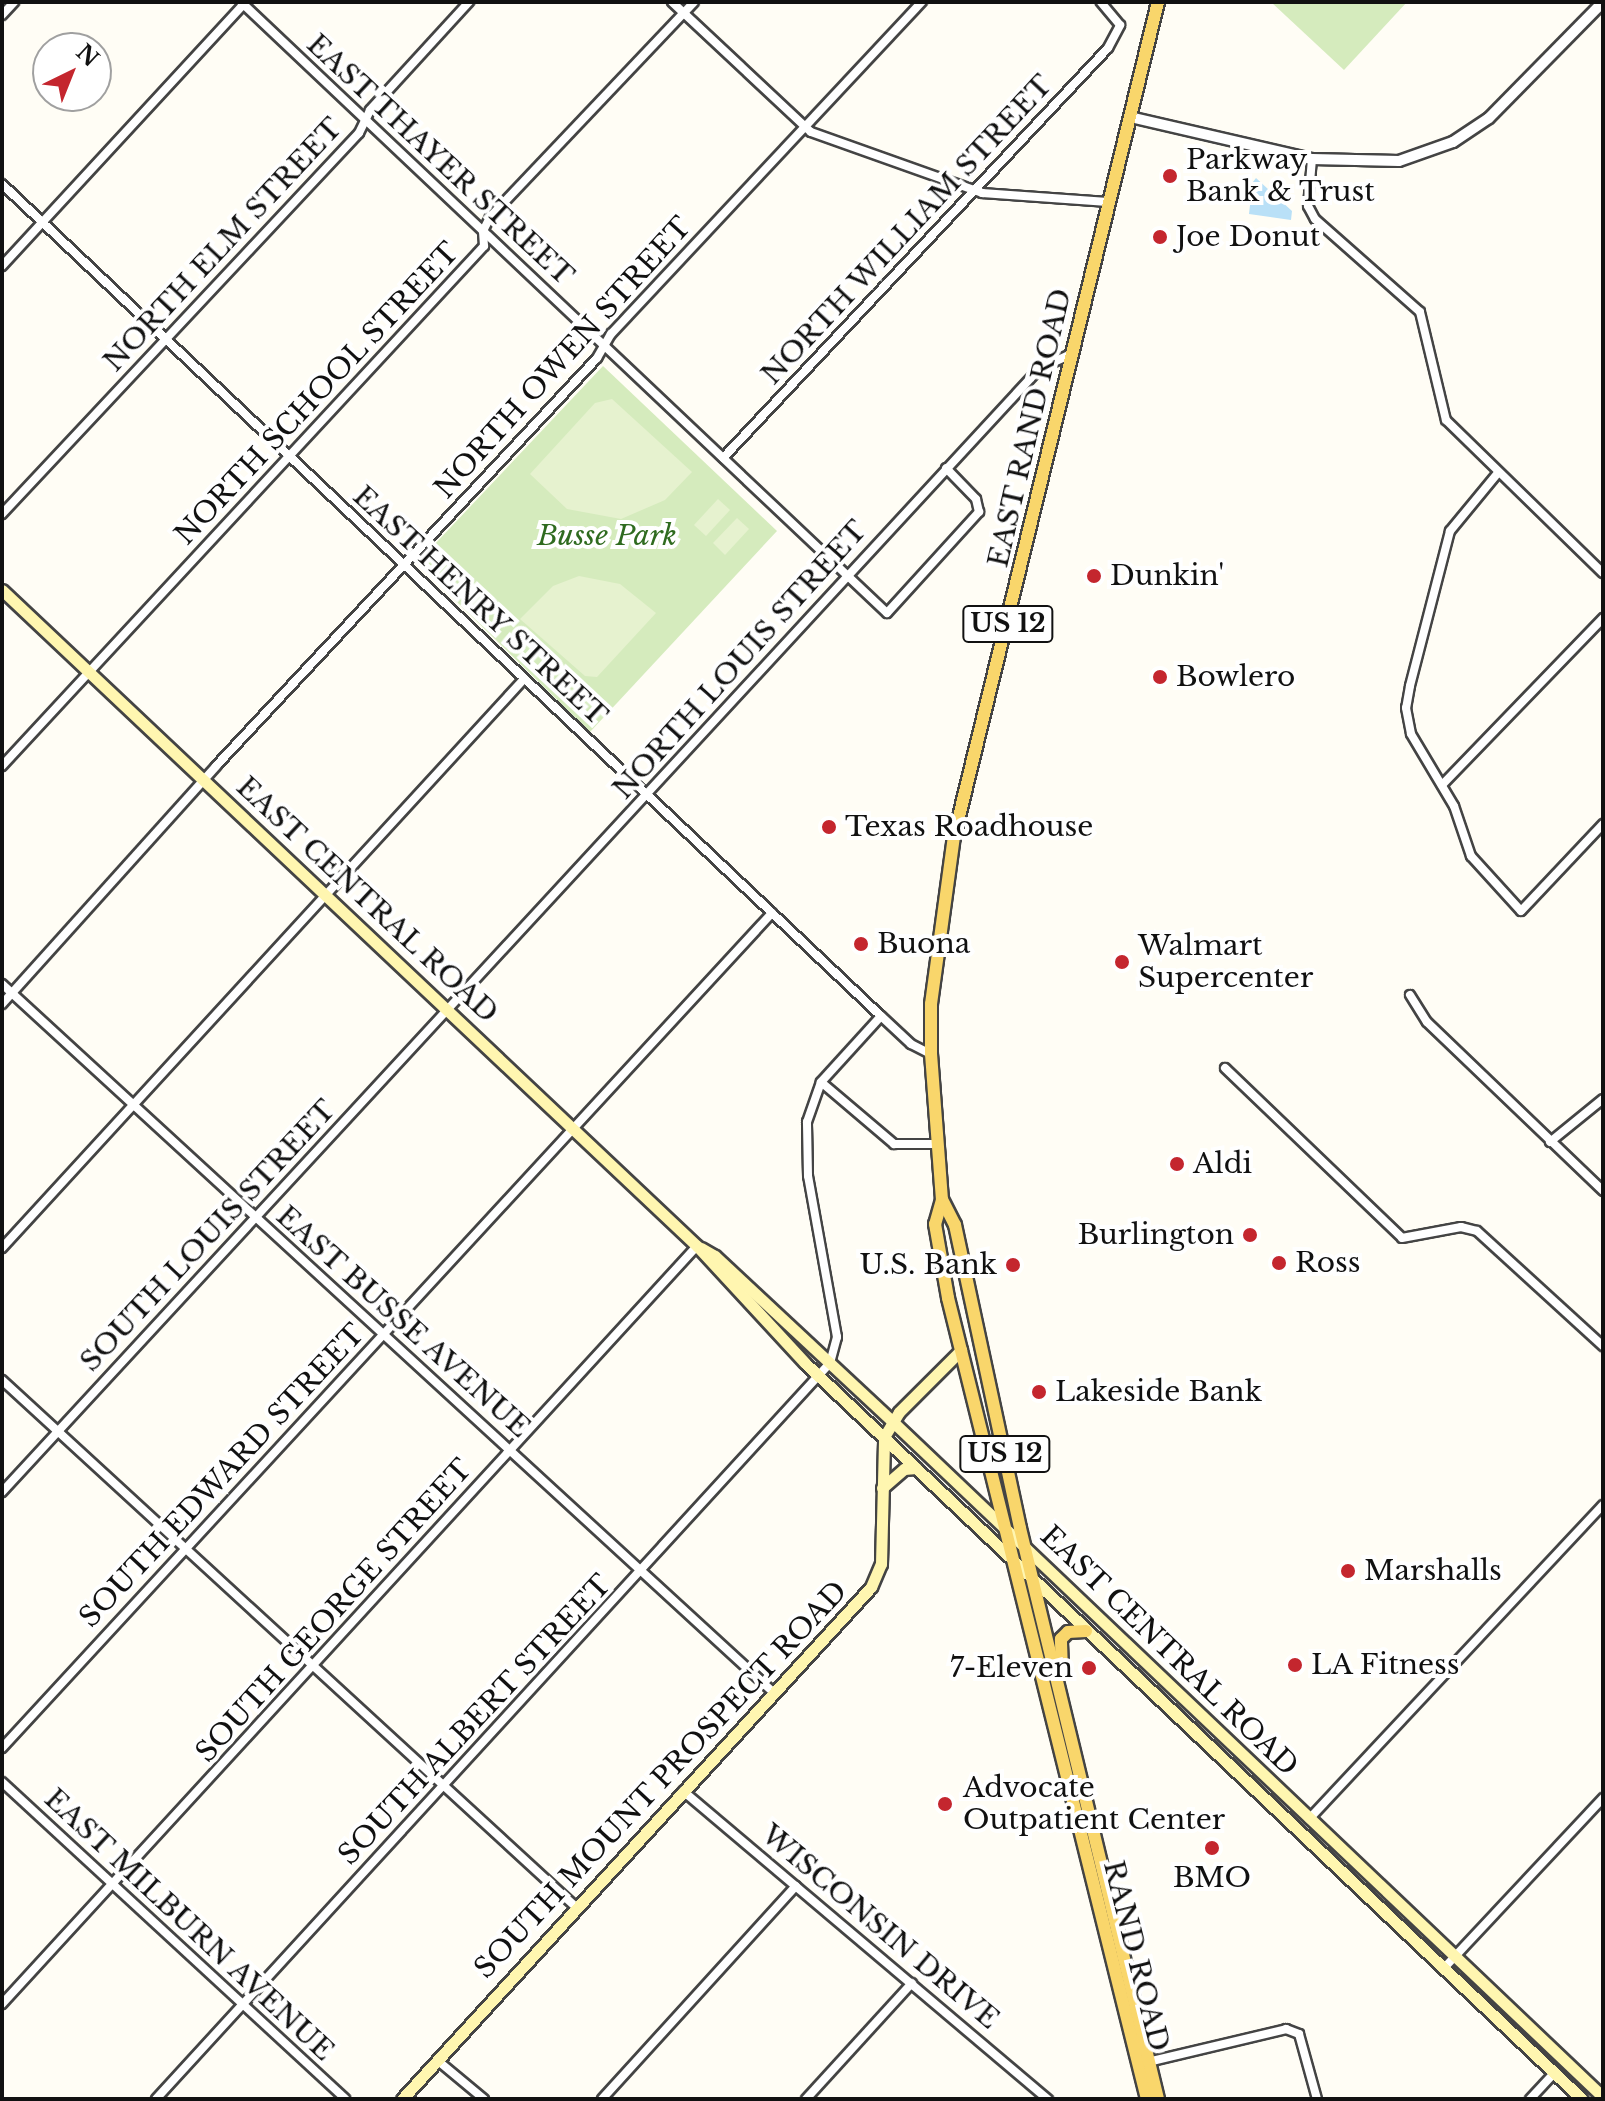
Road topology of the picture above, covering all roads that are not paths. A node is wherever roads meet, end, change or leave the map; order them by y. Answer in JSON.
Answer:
{"nodes":[{"id":1,"x":14,"y":2,"type":"edge"},
{"id":2,"x":469,"y":2,"type":"edge"},
{"id":3,"x":672,"y":2,"type":"edge"},
{"id":4,"x":694,"y":2,"type":"edge"},
{"id":5,"x":922,"y":2,"type":"edge"},
{"id":6,"x":1101,"y":2,"type":"edge"},
{"id":7,"x":1158,"y":2,"type":"edge"},
{"id":8,"x":1603,"y":2,"type":"edge"},
{"id":9,"x":243,"y":3,"type":"edge"},
{"id":10,"x":684,"y":13,"type":"junction"},
{"id":11,"x":2,"y":15,"type":"edge"},
{"id":12,"x":1130,"y":117,"type":"junction"},
{"id":13,"x":364,"y":118,"type":"junction"},
{"id":14,"x":804,"y":128,"type":"junction"},
{"id":15,"x":1312,"y":159,"type":"junction"},
{"id":16,"x":2,"y":184,"type":"edge"},
{"id":17,"x":975,"y":191,"type":"junction"},
{"id":18,"x":1108,"y":202,"type":"junction"},
{"id":19,"x":43,"y":222,"type":"junction"},
{"id":20,"x":483,"y":231,"type":"junction"},
{"id":21,"x":2,"y":266,"type":"edge"},
{"id":22,"x":165,"y":339,"type":"junction"},
{"id":23,"x":604,"y":346,"type":"junction"},
{"id":24,"x":1073,"y":353,"type":"junction"},
{"id":25,"x":289,"y":455,"type":"junction"},
{"id":26,"x":723,"y":458,"type":"junction"},
{"id":27,"x":946,"y":468,"type":"junction"},
{"id":28,"x":1497,"y":474,"type":"junction"},
{"id":29,"x":2,"y":514,"type":"edge"},
{"id":30,"x":404,"y":564,"type":"junction"},
{"id":31,"x":1603,"y":573,"type":"edge"},
{"id":32,"x":847,"y":576,"type":"junction"},
{"id":33,"x":2,"y":590,"type":"edge"},
{"id":34,"x":1603,"y":618,"type":"edge"},
{"id":35,"x":88,"y":670,"type":"junction"},
{"id":36,"x":524,"y":679,"type":"junction"},
{"id":37,"x":2,"y":766,"type":"edge"},
{"id":38,"x":204,"y":780,"type":"junction"},
{"id":39,"x":1442,"y":785,"type":"junction"},
{"id":40,"x":648,"y":795,"type":"junction"},
{"id":41,"x":1603,"y":824,"type":"edge"},
{"id":42,"x":325,"y":894,"type":"junction"},
{"id":43,"x":772,"y":913,"type":"junction"},
{"id":44,"x":2,"y":984,"type":"edge"},
{"id":45,"x":12,"y":993,"type":"junction"},
{"id":46,"x":1410,"y":995,"type":"dead end"},
{"id":47,"x":2,"y":1004,"type":"edge"},
{"id":48,"x":447,"y":1009,"type":"junction"},
{"id":49,"x":881,"y":1016,"type":"junction"},
{"id":50,"x":931,"y":1054,"type":"junction"},
{"id":51,"x":1225,"y":1068,"type":"dead end"},
{"id":52,"x":821,"y":1082,"type":"junction"},
{"id":53,"x":1603,"y":1099,"type":"edge"},
{"id":54,"x":133,"y":1105,"type":"junction"},
{"id":55,"x":572,"y":1127,"type":"junction"},
{"id":56,"x":1550,"y":1142,"type":"junction"},
{"id":57,"x":935,"y":1144,"type":"junction"},
{"id":58,"x":1603,"y":1191,"type":"edge"},
{"id":59,"x":942,"y":1200,"type":"junction"},
{"id":60,"x":255,"y":1217,"type":"junction"},
{"id":61,"x":697,"y":1246,"type":"junction"},
{"id":62,"x":2,"y":1248,"type":"edge"},
{"id":63,"x":383,"y":1333,"type":"junction"},
{"id":64,"x":1603,"y":1346,"type":"edge"},
{"id":65,"x":961,"y":1350,"type":"junction"},
{"id":66,"x":825,"y":1369,"type":"junction"},
{"id":67,"x":2,"y":1380,"type":"edge"},
{"id":68,"x":892,"y":1421,"type":"junction"},
{"id":69,"x":58,"y":1431,"type":"junction"},
{"id":70,"x":884,"y":1437,"type":"junction"},
{"id":71,"x":510,"y":1450,"type":"junction"},
{"id":72,"x":916,"y":1468,"type":"junction"},
{"id":73,"x":882,"y":1488,"type":"junction"},
{"id":74,"x":2,"y":1492,"type":"edge"},
{"id":75,"x":1603,"y":1505,"type":"edge"},
{"id":76,"x":1005,"y":1529,"type":"junction"},
{"id":77,"x":1009,"y":1546,"type":"joint"},
{"id":78,"x":185,"y":1548,"type":"junction"},
{"id":79,"x":1024,"y":1548,"type":"junction"},
{"id":80,"x":1013,"y":1561,"type":"junction"},
{"id":81,"x":1029,"y":1565,"type":"joint"},
{"id":82,"x":641,"y":1571,"type":"junction"},
{"id":83,"x":1032,"y":1580,"type":"junction"},
{"id":84,"x":1086,"y":1631,"type":"junction"},
{"id":85,"x":314,"y":1665,"type":"junction"},
{"id":86,"x":774,"y":1693,"type":"junction"},
{"id":87,"x":1067,"y":1722,"type":"junction"},
{"id":88,"x":2,"y":1748,"type":"edge"},
{"id":89,"x":2,"y":1782,"type":"edge"},
{"id":90,"x":444,"y":1785,"type":"junction"},
{"id":91,"x":683,"y":1791,"type":"junction"},
{"id":92,"x":1603,"y":1798,"type":"edge"},
{"id":93,"x":1309,"y":1819,"type":"junction"},
{"id":94,"x":113,"y":1885,"type":"junction"},
{"id":95,"x":796,"y":1886,"type":"junction"},
{"id":96,"x":577,"y":1908,"type":"junction"},
{"id":97,"x":1455,"y":1956,"type":"junction"},
{"id":98,"x":1444,"y":1968,"type":"junction"},
{"id":99,"x":912,"y":1983,"type":"junction"},
{"id":100,"x":2,"y":2004,"type":"edge"},
{"id":101,"x":242,"y":2004,"type":"junction"},
{"id":102,"x":437,"y":2060,"type":"junction"},
{"id":103,"x":1152,"y":2061,"type":"dead end"},
{"id":104,"x":1554,"y":2073,"type":"junction"},
{"id":105,"x":1603,"y":2097,"type":"edge"},
{"id":106,"x":1045,"y":2098,"type":"edge"},
{"id":107,"x":156,"y":2099,"type":"edge"},
{"id":108,"x":345,"y":2099,"type":"edge"},
{"id":109,"x":402,"y":2099,"type":"edge"},
{"id":110,"x":484,"y":2099,"type":"edge"},
{"id":111,"x":602,"y":2099,"type":"edge"},
{"id":112,"x":806,"y":2099,"type":"edge"},
{"id":113,"x":1147,"y":2099,"type":"edge"},
{"id":114,"x":1158,"y":2099,"type":"edge"},
{"id":115,"x":1317,"y":2099,"type":"edge"},
{"id":116,"x":1530,"y":2099,"type":"edge"},
{"id":117,"x":1582,"y":2099,"type":"edge"}],
"edges":[{"from":1,"to":11,"type":"street"},
{"from":2,"to":13,"type":"street","name":"NORTH ELM STREET"},
{"from":3,"to":10,"type":"street"},
{"from":4,"to":10,"type":"street","name":"NORTH SCHOOL STREET"},
{"from":5,"to":14,"type":"street","name":"NORTH OWEN STREET"},
{"from":6,"to":17,"type":"street","name":"NORTH WILLIAM STREET"},
{"from":7,"to":12,"type":"main road","name":"EAST RAND ROAD","number":"US 12"},
{"from":8,"to":15,"type":"street"},
{"from":9,"to":13,"type":"street","name":"EAST THAYER STREET"},
{"from":9,"to":19,"type":"street"},
{"from":10,"to":14,"type":"street"},
{"from":10,"to":20,"type":"street","name":"NORTH SCHOOL STREET"},
{"from":12,"to":15,"type":"street"},
{"from":12,"to":18,"type":"main road","name":"EAST RAND ROAD","number":"US 12"},
{"from":13,"to":20,"type":"street","name":"EAST THAYER STREET"},
{"from":13,"to":22,"type":"street","name":"NORTH ELM STREET"},
{"from":14,"to":17,"type":"street"},
{"from":14,"to":23,"type":"street","name":"NORTH OWEN STREET"},
{"from":15,"to":28,"type":"street"},
{"from":16,"to":19,"type":"street","name":"EAST HENRY STREET"},
{"from":17,"to":18,"type":"street"},
{"from":17,"to":26,"type":"street","name":"NORTH WILLIAM STREET"},
{"from":18,"to":24,"type":"main road","name":"EAST RAND ROAD","number":"US 12"},
{"from":19,"to":21,"type":"street"},
{"from":19,"to":22,"type":"street","name":"EAST HENRY STREET"},
{"from":20,"to":23,"type":"street","name":"EAST THAYER STREET"},
{"from":20,"to":25,"type":"street","name":"NORTH SCHOOL STREET"},
{"from":22,"to":25,"type":"street","name":"EAST HENRY STREET"},
{"from":22,"to":29,"type":"street","name":"NORTH ELM STREET"},
{"from":23,"to":26,"type":"street","name":"EAST THAYER STREET"},
{"from":23,"to":30,"type":"street","name":"NORTH OWEN STREET"},
{"from":24,"to":27,"type":"street","name":"NORTH LOUIS STREET"},
{"from":24,"to":50,"type":"main road","name":"EAST RAND ROAD","number":"US 12"},
{"from":25,"to":30,"type":"street","name":"EAST HENRY STREET"},
{"from":25,"to":35,"type":"street","name":"NORTH SCHOOL STREET"},
{"from":26,"to":32,"type":"street","name":"EAST THAYER STREET"},
{"from":27,"to":32,"type":"street","name":"NORTH LOUIS STREET"},
{"from":27,"to":32,"type":"street","name":"EAST THAYER STREET"},
{"from":28,"to":31,"type":"street"},
{"from":28,"to":39,"type":"street"},
{"from":30,"to":36,"type":"street","name":"EAST HENRY STREET"},
{"from":30,"to":38,"type":"street","name":"NORTH OWEN STREET"},
{"from":32,"to":40,"type":"street","name":"NORTH LOUIS STREET"},
{"from":33,"to":35,"type":"main road","name":"EAST CENTRAL ROAD"},
{"from":34,"to":39,"type":"street"},
{"from":35,"to":37,"type":"street","name":"NORTH SCHOOL STREET"},
{"from":35,"to":38,"type":"main road","name":"EAST CENTRAL ROAD"},
{"from":36,"to":40,"type":"street","name":"EAST HENRY STREET"},
{"from":36,"to":42,"type":"street"},
{"from":38,"to":42,"type":"main road","name":"EAST CENTRAL ROAD"},
{"from":38,"to":45,"type":"street","name":"NORTH OWEN STREET"},
{"from":39,"to":41,"type":"street"},
{"from":40,"to":43,"type":"street","name":"EAST HENRY STREET"},
{"from":40,"to":48,"type":"street","name":"NORTH LOUIS STREET"},
{"from":42,"to":48,"type":"main road","name":"EAST CENTRAL ROAD"},
{"from":42,"to":54,"type":"street"},
{"from":43,"to":49,"type":"street","name":"EAST HENRY STREET"},
{"from":43,"to":55,"type":"street","name":"SOUTH EDWARD STREET"},
{"from":44,"to":45,"type":"street","name":"EAST BUSSE AVENUE"},
{"from":45,"to":47,"type":"street","name":"NORTH OWEN STREET"},
{"from":45,"to":54,"type":"street","name":"EAST BUSSE AVENUE"},
{"from":46,"to":56,"type":"street"},
{"from":48,"to":55,"type":"main road","name":"EAST CENTRAL ROAD"},
{"from":48,"to":60,"type":"street","name":"SOUTH LOUIS STREET"},
{"from":49,"to":50,"type":"street","name":"EAST HENRY STREET"},
{"from":49,"to":52,"type":"street"},
{"from":50,"to":57,"type":"main road","name":"EAST RAND ROAD","number":"US 12"},
{"from":51,"to":64,"type":"street"},
{"from":52,"to":57,"type":"street"},
{"from":52,"to":66,"type":"street"},
{"from":53,"to":56,"type":"street"},
{"from":54,"to":60,"type":"street","name":"EAST BUSSE AVENUE"},
{"from":54,"to":62,"type":"street"},
{"from":55,"to":61,"type":"main road","name":"EAST CENTRAL ROAD"},
{"from":55,"to":63,"type":"street","name":"SOUTH EDWARD STREET"},
{"from":56,"to":58,"type":"street"},
{"from":57,"to":59,"type":"main road","name":"EAST RAND ROAD","number":"US 12"},
{"from":59,"to":65,"type":"main road","name":"EAST RAND ROAD","number":"US 12"},
{"from":59,"to":79,"type":"main road","name":"EAST RAND ROAD","number":"US 12"},
{"from":60,"to":63,"type":"street","name":"EAST BUSSE AVENUE"},
{"from":60,"to":69,"type":"street","name":"SOUTH LOUIS STREET"},
{"from":61,"to":66,"type":"main road","name":"EAST CENTRAL ROAD"},
{"from":61,"to":71,"type":"street","name":"SOUTH GEORGE STREET"},
{"from":63,"to":71,"type":"street","name":"EAST BUSSE AVENUE"},
{"from":63,"to":78,"type":"street","name":"SOUTH EDWARD STREET"},
{"from":65,"to":68,"type":"main road","name":"SOUTH MOUNT PROSPECT ROAD"},
{"from":65,"to":76,"type":"main road","name":"EAST RAND ROAD","number":"US 12"},
{"from":66,"to":68,"type":"main road","name":"EAST CENTRAL ROAD"},
{"from":66,"to":70,"type":"main road","name":"EAST CENTRAL ROAD"},
{"from":66,"to":82,"type":"street","name":"SOUTH ALBERT STREET"},
{"from":67,"to":69,"type":"street"},
{"from":68,"to":70,"type":"main road","name":"SOUTH MOUNT PROSPECT ROAD"},
{"from":68,"to":76,"type":"main road","name":"EAST CENTRAL ROAD"},
{"from":69,"to":74,"type":"street","name":"SOUTH LOUIS STREET"},
{"from":69,"to":78,"type":"street"},
{"from":70,"to":72,"type":"main road","name":"EAST CENTRAL ROAD"},
{"from":70,"to":73,"type":"main road","name":"SOUTH MOUNT PROSPECT ROAD"},
{"from":71,"to":82,"type":"street","name":"EAST BUSSE AVENUE"},
{"from":71,"to":85,"type":"street","name":"SOUTH GEORGE STREET"},
{"from":72,"to":73,"type":"main road"},
{"from":72,"to":80,"type":"main road","name":"EAST CENTRAL ROAD"},
{"from":73,"to":86,"type":"main road","name":"SOUTH MOUNT PROSPECT ROAD"},
{"from":75,"to":93,"type":"street"},
{"from":76,"to":77,"type":"main road","name":"EAST RAND ROAD","number":"US 12"},
{"from":76,"to":79,"type":"main road","name":"EAST CENTRAL ROAD"},
{"from":77,"to":80,"type":"main road","name":"RAND ROAD","number":"US 12"},
{"from":78,"to":85,"type":"street"},
{"from":78,"to":88,"type":"street","name":"SOUTH EDWARD STREET"},
{"from":79,"to":81,"type":"main road","name":"EAST RAND ROAD","number":"US 12"},
{"from":79,"to":93,"type":"main road","name":"EAST CENTRAL ROAD"},
{"from":80,"to":83,"type":"main road","name":"EAST CENTRAL ROAD"},
{"from":80,"to":113,"type":"main road","name":"RAND ROAD","number":"US 12"},
{"from":81,"to":83,"type":"main road","name":"RAND ROAD","number":"US 12"},
{"from":82,"to":86,"type":"street","name":"EAST BUSSE AVENUE"},
{"from":82,"to":90,"type":"street","name":"SOUTH ALBERT STREET"},
{"from":83,"to":84,"type":"main road","name":"EAST CENTRAL ROAD"},
{"from":83,"to":87,"type":"main road","name":"RAND ROAD","number":"US 12"},
{"from":84,"to":87,"type":"main road"},
{"from":84,"to":98,"type":"main road","name":"EAST CENTRAL ROAD"},
{"from":85,"to":90,"type":"street"},
{"from":85,"to":94,"type":"street","name":"SOUTH GEORGE STREET"},
{"from":86,"to":91,"type":"main road","name":"SOUTH MOUNT PROSPECT ROAD"},
{"from":87,"to":114,"type":"main road","name":"RAND ROAD","number":"US 12"},
{"from":89,"to":94,"type":"street","name":"EAST MILBURN AVENUE"},
{"from":90,"to":96,"type":"street"},
{"from":90,"to":101,"type":"street","name":"SOUTH ALBERT STREET"},
{"from":91,"to":95,"type":"street","name":"WISCONSIN DRIVE"},
{"from":91,"to":96,"type":"main road","name":"SOUTH MOUNT PROSPECT ROAD"},
{"from":92,"to":97,"type":"street"},
{"from":93,"to":97,"type":"main road","name":"EAST CENTRAL ROAD"},
{"from":94,"to":100,"type":"street","name":"SOUTH GEORGE STREET"},
{"from":94,"to":101,"type":"street","name":"EAST MILBURN AVENUE"},
{"from":95,"to":99,"type":"street","name":"WISCONSIN DRIVE"},
{"from":95,"to":111,"type":"street"},
{"from":96,"to":102,"type":"main road","name":"SOUTH MOUNT PROSPECT ROAD"},
{"from":97,"to":98,"type":"street"},
{"from":97,"to":105,"type":"main road","name":"EAST CENTRAL ROAD"},
{"from":98,"to":104,"type":"main road","name":"EAST CENTRAL ROAD"},
{"from":99,"to":106,"type":"street","name":"WISCONSIN DRIVE"},
{"from":99,"to":112,"type":"street"},
{"from":101,"to":107,"type":"street","name":"SOUTH ALBERT STREET"},
{"from":101,"to":108,"type":"street","name":"EAST MILBURN AVENUE"},
{"from":102,"to":109,"type":"main road","name":"SOUTH MOUNT PROSPECT ROAD"},
{"from":102,"to":110,"type":"street"},
{"from":103,"to":115,"type":"street"},
{"from":104,"to":116,"type":"street"},
{"from":104,"to":117,"type":"main road","name":"EAST CENTRAL ROAD"}]}
